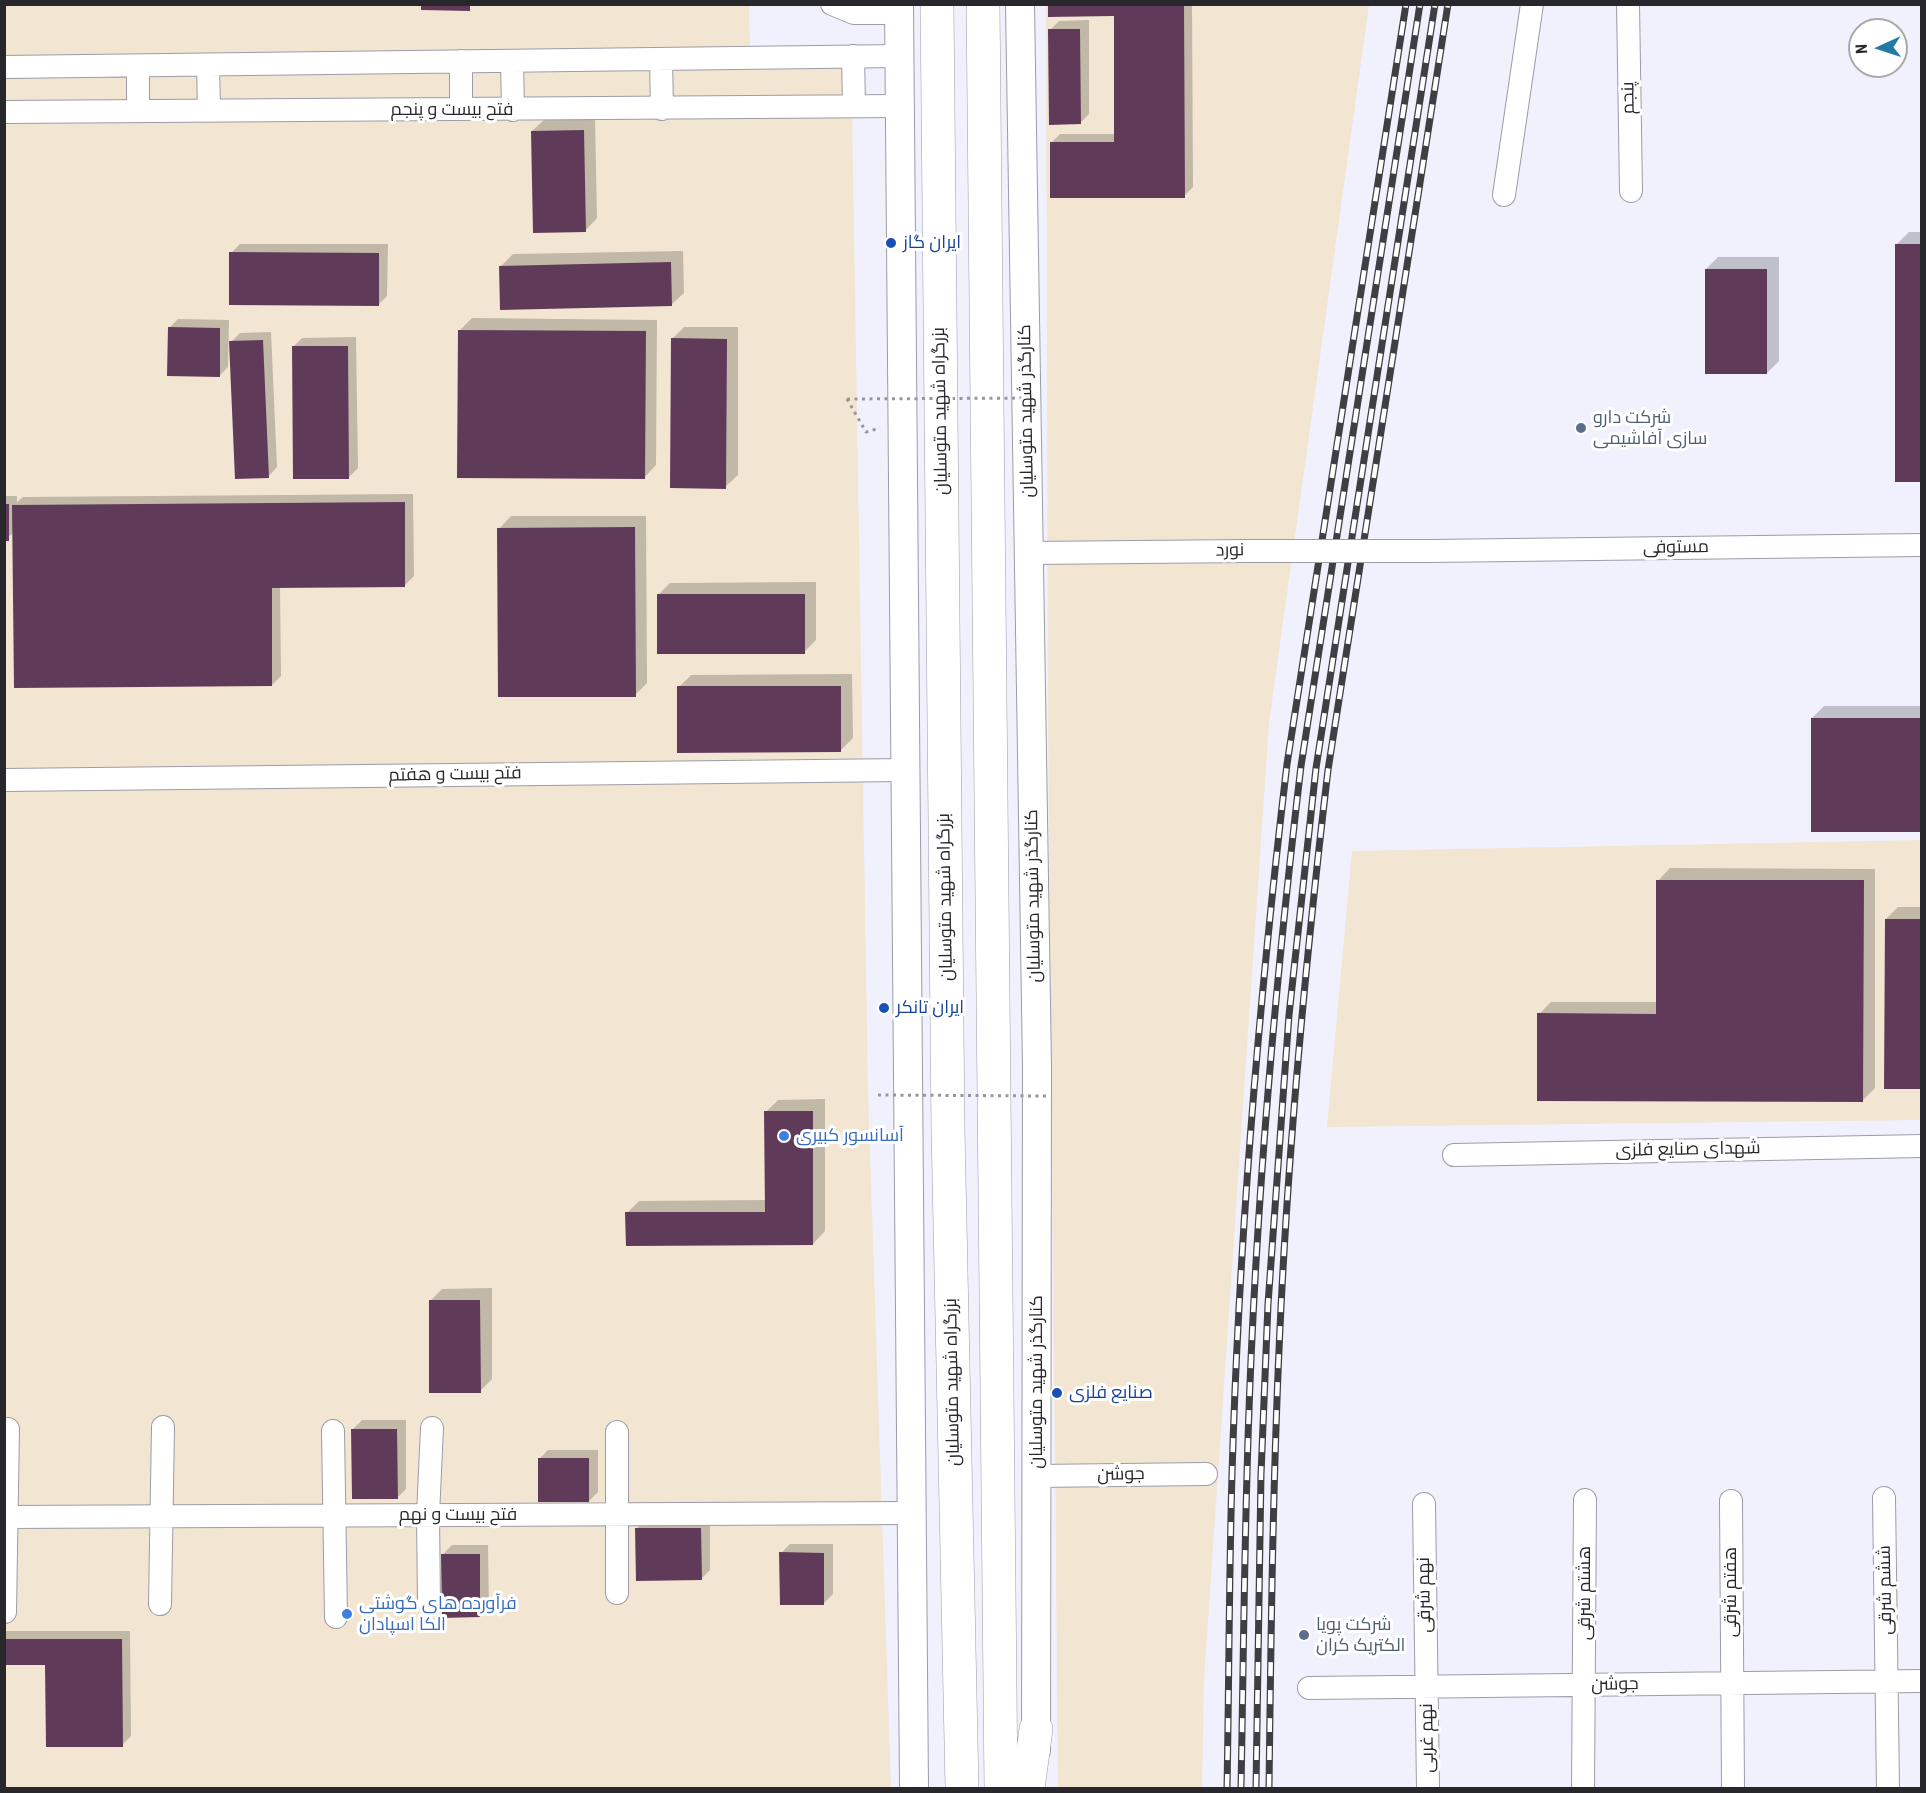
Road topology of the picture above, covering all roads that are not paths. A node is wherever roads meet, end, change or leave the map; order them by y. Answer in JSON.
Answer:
{"nodes":[{"id":1,"x":832,"y":4,"type":"edge"},
{"id":2,"x":937,"y":4,"type":"edge"},
{"id":3,"x":983,"y":4,"type":"edge"},
{"id":4,"x":1020,"y":4,"type":"edge"},
{"id":5,"x":1532,"y":4,"type":"edge"},
{"id":6,"x":1628,"y":4,"type":"edge"},
{"id":7,"x":899,"y":9,"type":"edge"},
{"id":8,"x":853,"y":56,"type":"junction"},
{"id":9,"x":899,"y":56,"type":"junction"},
{"id":10,"x":662,"y":59,"type":"junction"},
{"id":11,"x":461,"y":61,"type":"junction"},
{"id":12,"x":512,"y":61,"type":"junction"},
{"id":13,"x":208,"y":65,"type":"junction"},
{"id":14,"x":138,"y":66,"type":"junction"},
{"id":15,"x":4,"y":67,"type":"edge"},
{"id":16,"x":854,"y":105,"type":"junction"},
{"id":17,"x":900,"y":106,"type":"junction"},
{"id":18,"x":461,"y":109,"type":"junction"},
{"id":19,"x":662,"y":109,"type":"junction"},
{"id":20,"x":209,"y":110,"type":"junction"},
{"id":21,"x":513,"y":110,"type":"junction"},
{"id":22,"x":138,"y":111,"type":"junction"},
{"id":23,"x":4,"y":112,"type":"edge"},
{"id":24,"x":1631,"y":191,"type":"dead end"},
{"id":25,"x":1504,"y":195,"type":"dead end"},
{"id":26,"x":1922,"y":545,"type":"edge"},
{"id":27,"x":1430,"y":551,"type":"joint"},
{"id":28,"x":1029,"y":553,"type":"junction"},
{"id":29,"x":905,"y":770,"type":"junction"},
{"id":30,"x":4,"y":780,"type":"edge"},
{"id":31,"x":1922,"y":1146,"type":"edge"},
{"id":32,"x":1454,"y":1155,"type":"dead end"},
{"id":33,"x":163,"y":1427,"type":"dead end"},
{"id":34,"x":432,"y":1428,"type":"dead end"},
{"id":35,"x":8,"y":1429,"type":"dead end"},
{"id":36,"x":333,"y":1431,"type":"dead end"},
{"id":37,"x":617,"y":1432,"type":"dead end"},
{"id":38,"x":1206,"y":1474,"type":"dead end"},
{"id":39,"x":1036,"y":1476,"type":"junction"},
{"id":40,"x":1884,"y":1498,"type":"dead end"},
{"id":41,"x":1586,"y":1500,"type":"dead end"},
{"id":42,"x":1731,"y":1501,"type":"dead end"},
{"id":43,"x":1424,"y":1504,"type":"dead end"},
{"id":44,"x":912,"y":1513,"type":"junction"},
{"id":45,"x":617,"y":1514,"type":"junction"},
{"id":46,"x":333,"y":1515,"type":"junction"},
{"id":47,"x":428,"y":1515,"type":"junction"},
{"id":48,"x":162,"y":1516,"type":"junction"},
{"id":49,"x":6,"y":1517,"type":"edge"},
{"id":50,"x":616,"y":1593,"type":"dead end"},
{"id":51,"x":429,"y":1603,"type":"dead end"},
{"id":52,"x":160,"y":1604,"type":"dead end"},
{"id":53,"x":5,"y":1612,"type":"edge"},
{"id":54,"x":336,"y":1617,"type":"dead end"},
{"id":55,"x":1922,"y":1681,"type":"edge"},
{"id":56,"x":1888,"y":1682,"type":"junction"},
{"id":57,"x":1731,"y":1683,"type":"junction"},
{"id":58,"x":1585,"y":1685,"type":"junction"},
{"id":59,"x":1427,"y":1687,"type":"junction"},
{"id":60,"x":1309,"y":1688,"type":"dead end"},
{"id":61,"x":1036,"y":1729,"type":"junction"},
{"id":62,"x":914,"y":1788,"type":"edge"},
{"id":63,"x":962,"y":1788,"type":"edge"},
{"id":64,"x":1001,"y":1788,"type":"edge"},
{"id":65,"x":1028,"y":1788,"type":"edge"},
{"id":66,"x":1036,"y":1788,"type":"edge"},
{"id":67,"x":1428,"y":1788,"type":"edge"},
{"id":68,"x":1583,"y":1788,"type":"edge"},
{"id":69,"x":1733,"y":1788,"type":"edge"},
{"id":70,"x":1888,"y":1788,"type":"edge"}],
"edges":[{"from":1,"to":7,"type":"street"},
{"from":2,"to":63,"type":"highway","name":"بزرگراه شهید متوسلیان"},
{"from":3,"to":64,"type":"highway"},
{"from":4,"to":28,"type":"main road","name":"کنارگذر شهید متوسلیان"},
{"from":5,"to":25,"type":"street"},
{"from":6,"to":24,"type":"street","name":"پنجم"},
{"from":7,"to":9,"type":"main road"},
{"from":8,"to":9,"type":"street"},
{"from":8,"to":10,"type":"street"},
{"from":8,"to":16,"type":"street"},
{"from":9,"to":17,"type":"main road"},
{"from":10,"to":12,"type":"street"},
{"from":10,"to":19,"type":"street"},
{"from":11,"to":12,"type":"street"},
{"from":11,"to":13,"type":"street"},
{"from":11,"to":18,"type":"street"},
{"from":12,"to":21,"type":"street"},
{"from":13,"to":14,"type":"street"},
{"from":13,"to":20,"type":"street"},
{"from":14,"to":15,"type":"street"},
{"from":14,"to":22,"type":"street"},
{"from":16,"to":17,"type":"street","name":"فتح بیست و پنجم"},
{"from":16,"to":19,"type":"street","name":"فتح بیست و پنجم"},
{"from":17,"to":29,"type":"main road"},
{"from":18,"to":20,"type":"street","name":"فتح بیست و پنجم"},
{"from":18,"to":21,"type":"street","name":"فتح بیست و پنجم"},
{"from":19,"to":21,"type":"street","name":"فتح بیست و پنجم"},
{"from":20,"to":22,"type":"street","name":"فتح بیست و پنجم"},
{"from":22,"to":23,"type":"street","name":"فتح بیست و پنجم"},
{"from":26,"to":27,"type":"street","name":"مستوفی"},
{"from":27,"to":28,"type":"street","name":"نورد","bridge":true},
{"from":28,"to":39,"type":"main road","name":"کنارگذر شهید متوسلیان"},
{"from":29,"to":30,"type":"street","name":"فتح بیست و هفتم"},
{"from":29,"to":44,"type":"main road"},
{"from":31,"to":32,"type":"street","name":"شهدای صنایع فلزی"},
{"from":33,"to":48,"type":"street"},
{"from":34,"to":47,"type":"street"},
{"from":35,"to":49,"type":"street"},
{"from":36,"to":46,"type":"street"},
{"from":37,"to":45,"type":"street"},
{"from":38,"to":39,"type":"street","name":"جوشن"},
{"from":39,"to":61,"type":"main road","name":"کنارگذر شهید متوسلیان"},
{"from":40,"to":56,"type":"street","name":"ششم شرقی"},
{"from":41,"to":58,"type":"street","name":"هشتم شرقی"},
{"from":42,"to":57,"type":"street","name":"هفتم شرقی"},
{"from":43,"to":59,"type":"street","name":"نهم شرقی"},
{"from":44,"to":45,"type":"street","name":"فتح بیست و نهم"},
{"from":44,"to":62,"type":"main road"},
{"from":45,"to":47,"type":"street","name":"فتح بیست و نهم"},
{"from":45,"to":50,"type":"street"},
{"from":46,"to":47,"type":"street","name":"فتح بیست و نهم"},
{"from":46,"to":48,"type":"street","name":"فتح بیست و نهم"},
{"from":46,"to":54,"type":"street"},
{"from":47,"to":51,"type":"street"},
{"from":48,"to":49,"type":"street","name":"فتح بیست و نهم"},
{"from":48,"to":52,"type":"street"},
{"from":49,"to":53,"type":"street"},
{"from":55,"to":56,"type":"street","name":"جوشن"},
{"from":56,"to":57,"type":"street","name":"جوشن"},
{"from":56,"to":70,"type":"street","name":"ششم شرقی"},
{"from":57,"to":58,"type":"street","name":"جوشن"},
{"from":57,"to":69,"type":"street","name":"هفتم شرقی"},
{"from":58,"to":59,"type":"street","name":"جوشن"},
{"from":58,"to":68,"type":"street","name":"هشتم شرقی"},
{"from":59,"to":60,"type":"street","name":"جوشن"},
{"from":59,"to":67,"type":"street","name":"نهم غربی"},
{"from":61,"to":65,"type":"highway"},
{"from":61,"to":66,"type":"main road","name":"کنارگذر شهید متوسلیان"}]}
